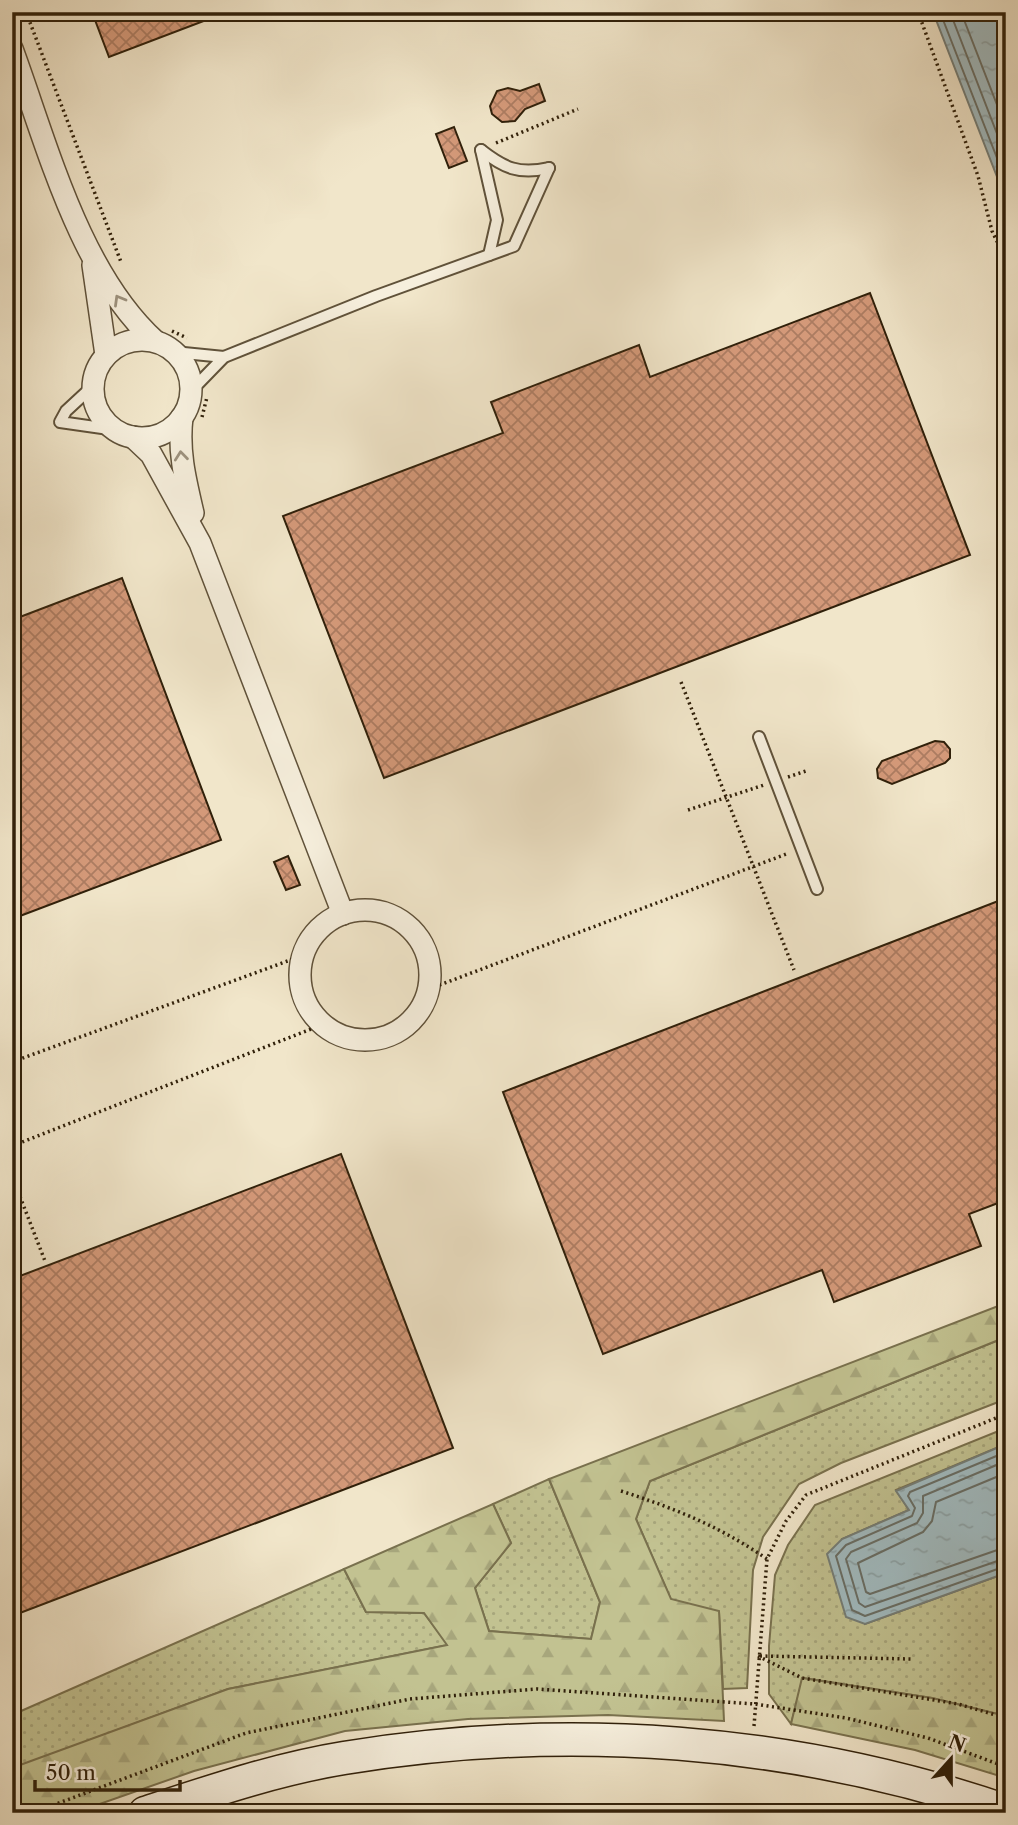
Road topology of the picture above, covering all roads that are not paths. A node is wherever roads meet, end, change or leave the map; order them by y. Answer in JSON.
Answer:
{"nodes":[{"id":1,"x":12,"y":49,"type":"edge"},
{"id":2,"x":90,"y":253,"type":"junction"},
{"id":3,"x":489,"y":255,"type":"junction"},
{"id":4,"x":162,"y":335,"type":"junction"},
{"id":5,"x":174,"y":352,"type":"junction"},
{"id":6,"x":106,"y":355,"type":"junction"},
{"id":7,"x":224,"y":357,"type":"junction"},
{"id":8,"x":93,"y":386,"type":"junction"},
{"id":9,"x":191,"y":391,"type":"junction"},
{"id":10,"x":189,"y":421,"type":"junction"},
{"id":11,"x":125,"y":433,"type":"junction"},
{"id":12,"x":200,"y":542,"type":"junction"},
{"id":13,"x":759,"y":737,"type":"dead end"},
{"id":14,"x":817,"y":889,"type":"dead end"},
{"id":15,"x":343,"y":914,"type":"junction"},
{"id":16,"x":1006,"y":1811,"type":"edge"},
{"id":17,"x":145,"y":1813,"type":"edge"}],
"edges":[{"from":1,"to":2,"type":"street"},
{"from":4,"to":2,"type":"street","one_way":true},
{"from":2,"to":6,"type":"street"},
{"from":3,"to":3,"type":"lane"},
{"from":3,"to":7,"type":"lane"},
{"from":4,"to":5,"type":"street"},
{"from":4,"to":6,"type":"street"},
{"from":5,"to":7,"type":"lane"},
{"from":5,"to":9,"type":"street"},
{"from":6,"to":8,"type":"street"},
{"from":7,"to":9,"type":"lane"},
{"from":8,"to":11,"type":"street"},
{"from":8,"to":11,"type":"lane"},
{"from":9,"to":10,"type":"street"},
{"from":10,"to":11,"type":"street"},
{"from":12,"to":10,"type":"street","one_way":true},
{"from":11,"to":12,"type":"street"},
{"from":12,"to":15,"type":"street"},
{"from":13,"to":14,"type":"lane"},
{"from":15,"to":15,"type":"street"},
{"from":16,"to":17,"type":"main road"}]}
